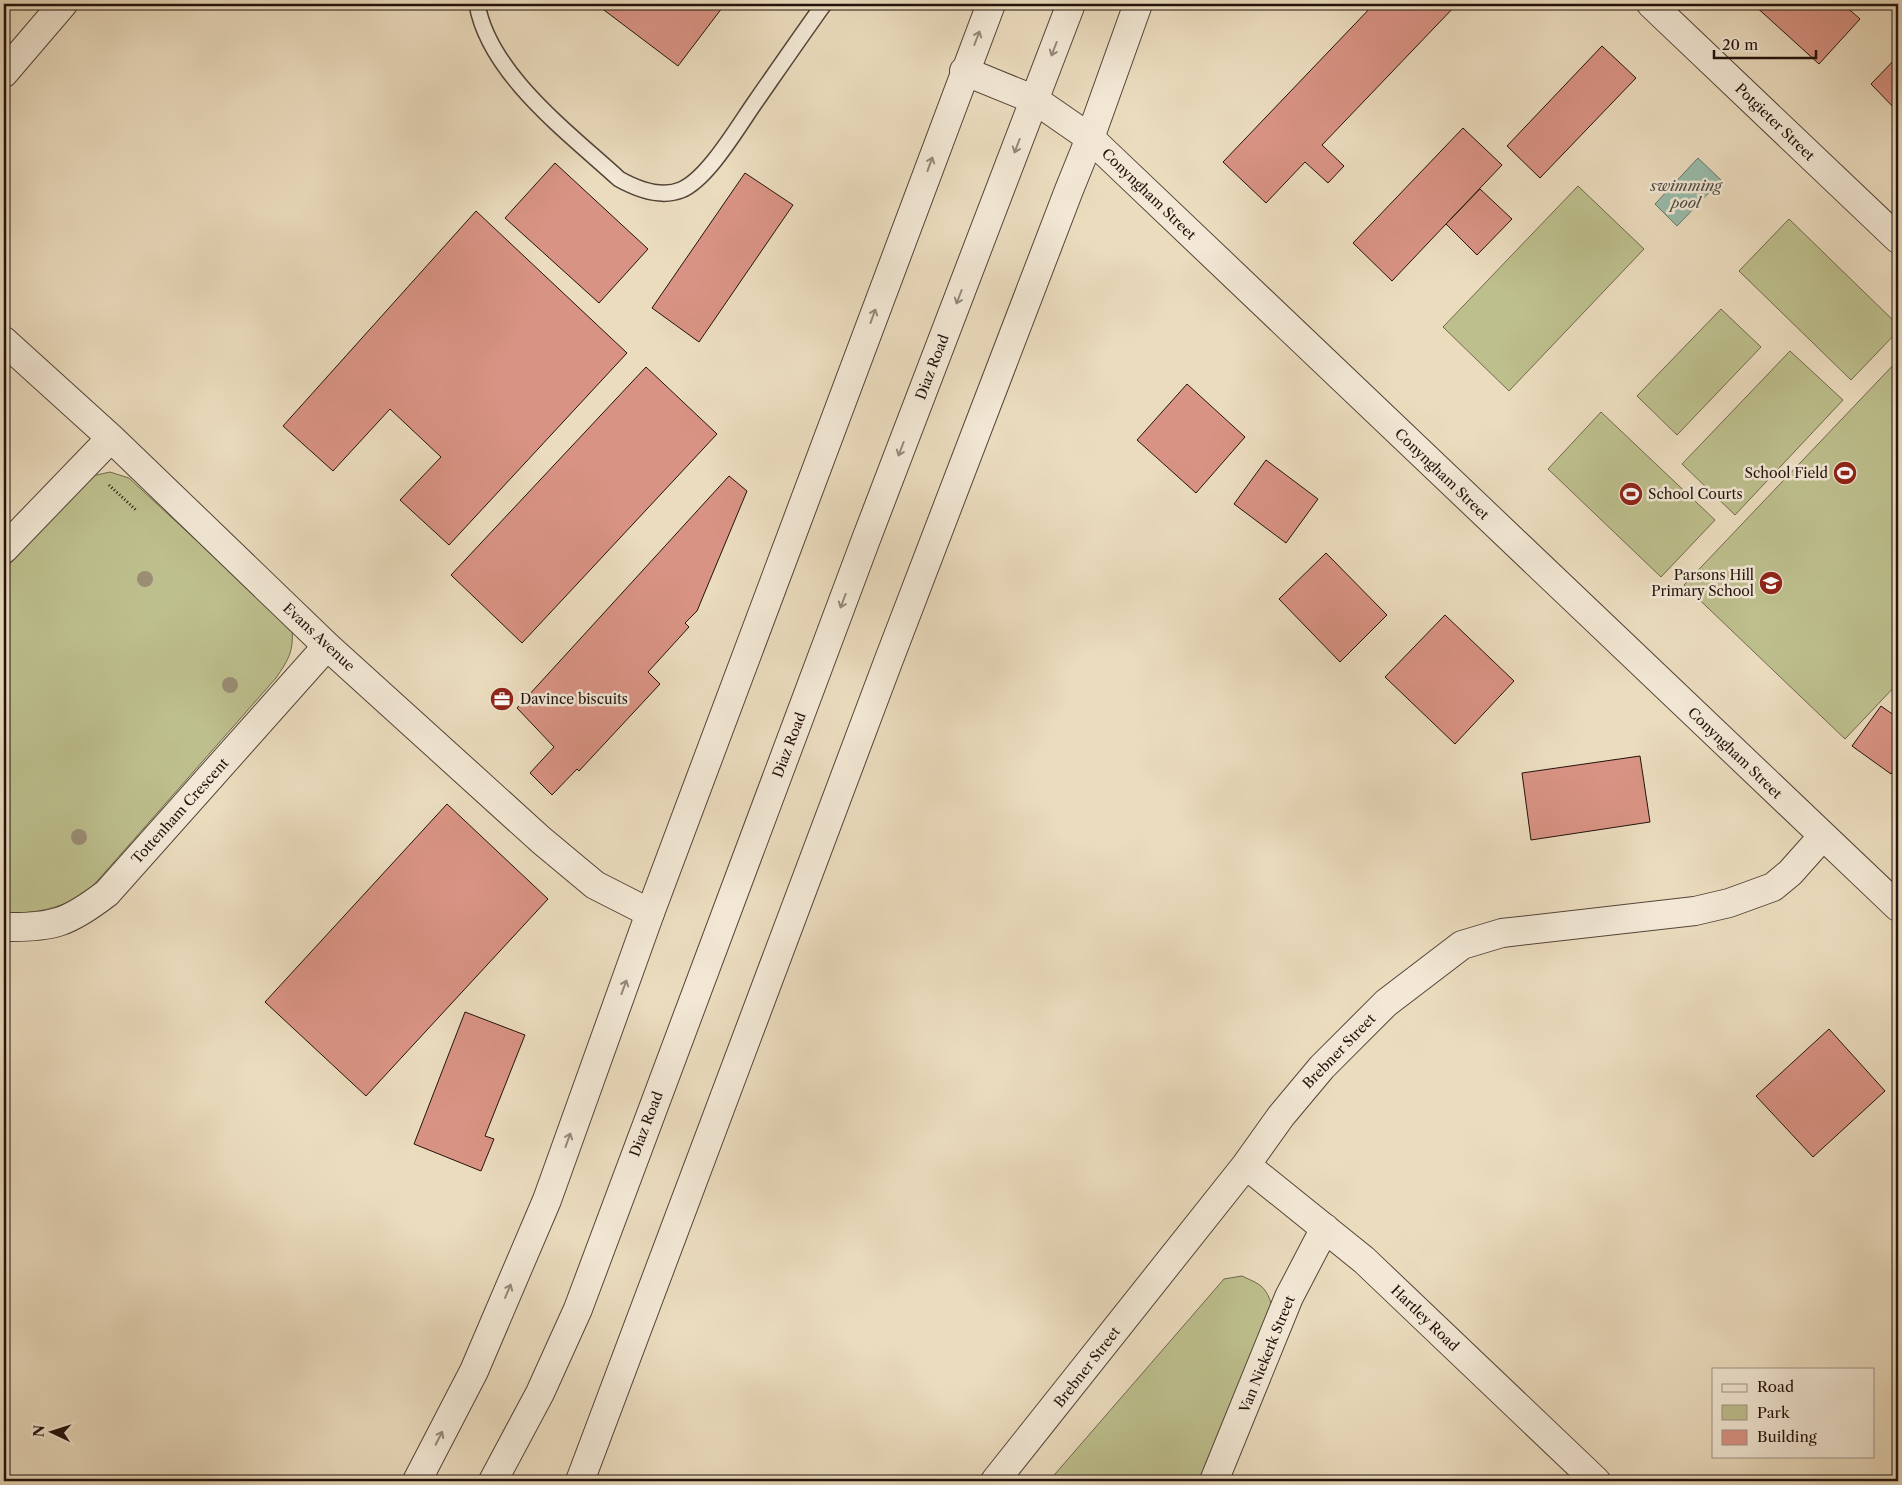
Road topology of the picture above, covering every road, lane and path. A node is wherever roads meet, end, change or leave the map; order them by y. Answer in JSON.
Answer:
{"nodes":[{"id":1,"x":63,"y":4,"type":"edge"},
{"id":2,"x":476,"y":4,"type":"edge"},
{"id":3,"x":824,"y":4,"type":"edge"},
{"id":4,"x":991,"y":4,"type":"edge"},
{"id":5,"x":1072,"y":4,"type":"edge"},
{"id":6,"x":1138,"y":4,"type":"edge"},
{"id":7,"x":1651,"y":4,"type":"edge"},
{"id":8,"x":964,"y":71,"type":"junction"},
{"id":9,"x":4,"y":73,"type":"edge"},
{"id":10,"x":1035,"y":100,"type":"junction"},
{"id":11,"x":1090,"y":138,"type":"junction"},
{"id":12,"x":1898,"y":240,"type":"edge"},
{"id":13,"x":4,"y":341,"type":"edge"},
{"id":14,"x":111,"y":438,"type":"junction"},
{"id":15,"x":4,"y":549,"type":"edge"},
{"id":16,"x":327,"y":646,"type":"junction"},
{"id":17,"x":1822,"y":837,"type":"junction"},
{"id":18,"x":1895,"y":899,"type":"edge"},
{"id":19,"x":650,"y":913,"type":"junction"},
{"id":20,"x":4,"y":928,"type":"edge"},
{"id":21,"x":1246,"y":1165,"type":"junction"},
{"id":22,"x":1324,"y":1228,"type":"junction"},
{"id":23,"x":416,"y":1481,"type":"edge"},
{"id":24,"x":493,"y":1481,"type":"edge"},
{"id":25,"x":580,"y":1481,"type":"edge"},
{"id":26,"x":995,"y":1481,"type":"edge"},
{"id":27,"x":1214,"y":1481,"type":"edge"},
{"id":28,"x":1596,"y":1481,"type":"edge"}],
"edges":[{"from":1,"to":9,"type":"street"},
{"from":2,"to":3,"type":"lane"},
{"from":8,"to":4,"type":"street","one_way":true},
{"from":5,"to":10,"type":"street","name":"Diaz Road","one_way":true},
{"from":6,"to":11,"type":"street"},
{"from":7,"to":12,"type":"street","name":"Potgieter Street"},
{"from":8,"to":10,"type":"street","name":"Conyngham Street"},
{"from":19,"to":8,"type":"street","one_way":true},
{"from":10,"to":11,"type":"street","name":"Conyngham Street"},
{"from":10,"to":24,"type":"street","name":"Diaz Road","one_way":true},
{"from":11,"to":17,"type":"street","name":"Conyngham Street"},
{"from":11,"to":25,"type":"street"},
{"from":13,"to":14,"type":"street","name":"Evans Avenue"},
{"from":14,"to":15,"type":"street"},
{"from":14,"to":16,"type":"street","name":"Evans Avenue"},
{"from":16,"to":19,"type":"street","name":"Evans Avenue"},
{"from":16,"to":20,"type":"street","name":"Tottenham Crescent"},
{"from":17,"to":18,"type":"street","name":"Conyngham Street"},
{"from":17,"to":21,"type":"street","name":"Brebner Street"},
{"from":23,"to":19,"type":"street","one_way":true},
{"from":21,"to":22,"type":"street","name":"Hartley Road"},
{"from":21,"to":26,"type":"street","name":"Brebner Street"},
{"from":22,"to":27,"type":"street","name":"Van Niekerk Street"},
{"from":22,"to":28,"type":"street","name":"Hartley Road"}]}
